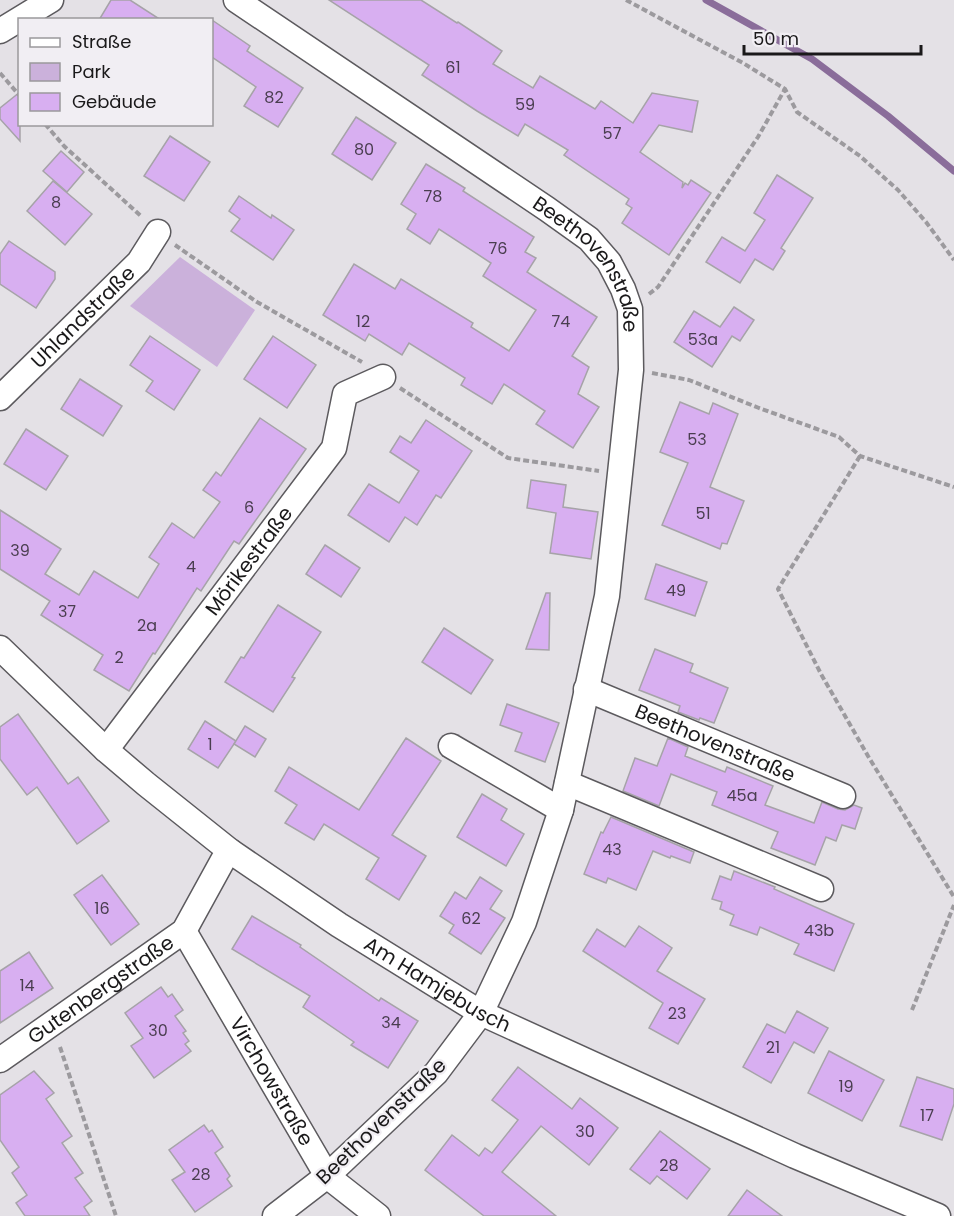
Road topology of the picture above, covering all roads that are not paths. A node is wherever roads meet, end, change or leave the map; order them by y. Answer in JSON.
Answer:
{"nodes":[{"id":1,"x":51,"y":0,"type":"edge"},
{"id":2,"x":236,"y":0,"type":"edge"},
{"id":3,"x":21,"y":18,"type":"edge"},
{"id":4,"x":18,"y":20,"type":"edge"},
{"id":5,"x":0,"y":31,"type":"edge"},
{"id":6,"x":158,"y":232,"type":"road end"},
{"id":7,"x":382,"y":377,"type":"road end"},
{"id":8,"x":0,"y":398,"type":"edge"},
{"id":9,"x":1,"y":651,"type":"edge"},
{"id":10,"x":586,"y":689,"type":"junction"},
{"id":11,"x":451,"y":746,"type":"dead end"},
{"id":12,"x":106,"y":750,"type":"junction"},
{"id":13,"x":567,"y":783,"type":"junction"},
{"id":14,"x":843,"y":796,"type":"dead end"},
{"id":15,"x":561,"y":810,"type":"junction"},
{"id":16,"x":231,"y":851,"type":"junction"},
{"id":17,"x":821,"y":889,"type":"dead end"},
{"id":18,"x":184,"y":931,"type":"junction"},
{"id":19,"x":480,"y":1013,"type":"junction"},
{"id":20,"x":0,"y":1060,"type":"edge"},
{"id":21,"x":327,"y":1176,"type":"junction"},
{"id":22,"x":275,"y":1216,"type":"edge"},
{"id":23,"x":378,"y":1216,"type":"edge"},
{"id":24,"x":938,"y":1216,"type":"edge"}],
"edges":[{"from":1,"to":3,"type":"street"},
{"from":2,"to":10,"type":"street","name":"Beethovenstraße"},
{"from":4,"to":5,"type":"street"},
{"from":6,"to":8,"type":"street","name":"Uhlandstraße"},
{"from":7,"to":12,"type":"street","name":"Mörikestraße"},
{"from":9,"to":12,"type":"street","name":"Am Hamjebusch"},
{"from":10,"to":13,"type":"street","name":"Beethovenstraße"},
{"from":10,"to":14,"type":"street","name":"Beethovenstraße"},
{"from":11,"to":15,"type":"street"},
{"from":12,"to":16,"type":"street","name":"Am Hamjebusch"},
{"from":13,"to":15,"type":"street","name":"Beethovenstraße"},
{"from":13,"to":17,"type":"street"},
{"from":15,"to":19,"type":"street","name":"Beethovenstraße"},
{"from":16,"to":18,"type":"street","name":"Gutenbergstraße"},
{"from":16,"to":19,"type":"street","name":"Am Hamjebusch"},
{"from":18,"to":20,"type":"street","name":"Gutenbergstraße"},
{"from":18,"to":21,"type":"street","name":"Virchowstraße"},
{"from":19,"to":21,"type":"street","name":"Beethovenstraße"},
{"from":19,"to":24,"type":"street","name":"Am Hamjebusch"},
{"from":21,"to":22,"type":"street","name":"Beethovenstraße"},
{"from":21,"to":23,"type":"street","name":"Virchowstraße"}]}
